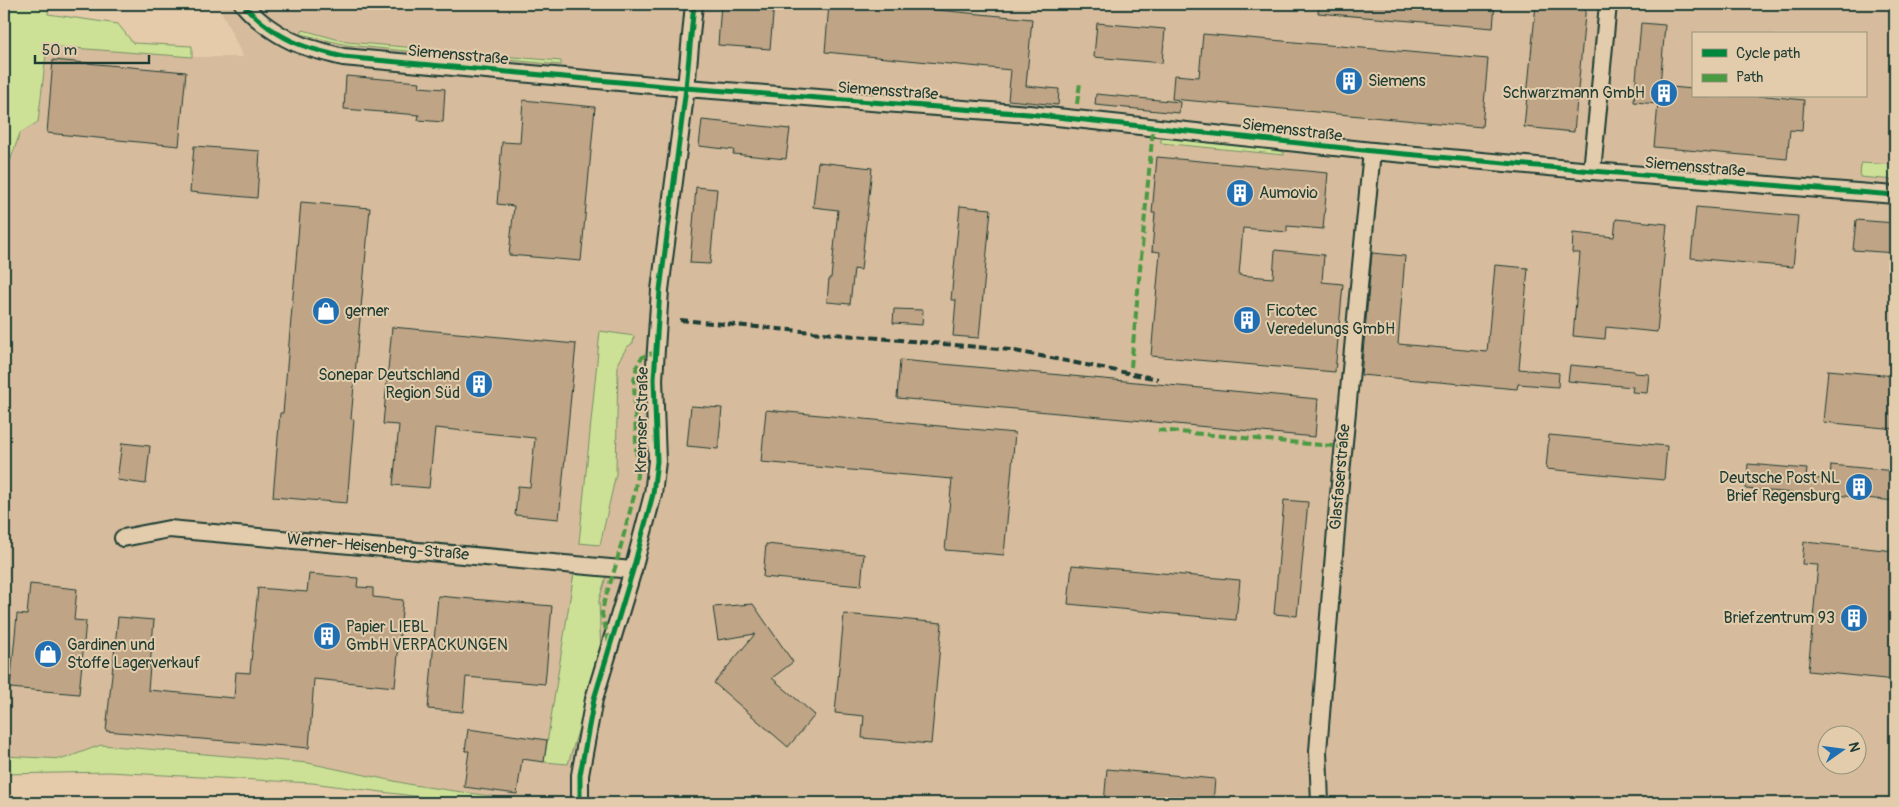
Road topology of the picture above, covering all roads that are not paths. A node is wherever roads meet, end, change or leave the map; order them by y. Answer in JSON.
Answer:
{"nodes":[{"id":1,"x":694,"y":4,"type":"edge"},
{"id":2,"x":1608,"y":4,"type":"edge"},
{"id":3,"x":243,"y":6,"type":"edge"},
{"id":4,"x":686,"y":88,"type":"junction"},
{"id":5,"x":1372,"y":151,"type":"junction"},
{"id":6,"x":1592,"y":171,"type":"junction"},
{"id":7,"x":1895,"y":195,"type":"edge"},
{"id":8,"x":124,"y":538,"type":"dead end"},
{"id":9,"x":634,"y":570,"type":"junction"},
{"id":10,"x":580,"y":803,"type":"edge"},
{"id":11,"x":1320,"y":803,"type":"edge"}],
"edges":[{"from":1,"to":4,"type":"street"},
{"from":2,"to":6,"type":"street"},
{"from":3,"to":4,"type":"street","name":"Siemensstraße"},
{"from":4,"to":5,"type":"street","name":"Siemensstraße"},
{"from":4,"to":9,"type":"street","name":"Kremser Straße"},
{"from":5,"to":6,"type":"street","name":"Siemensstraße"},
{"from":5,"to":11,"type":"street","name":"Glasfaserstraße"},
{"from":6,"to":7,"type":"street","name":"Siemensstraße"},
{"from":8,"to":9,"type":"street","name":"Werner-Heisenberg-Straße"},
{"from":9,"to":10,"type":"street","name":"Kremser Straße"}]}
